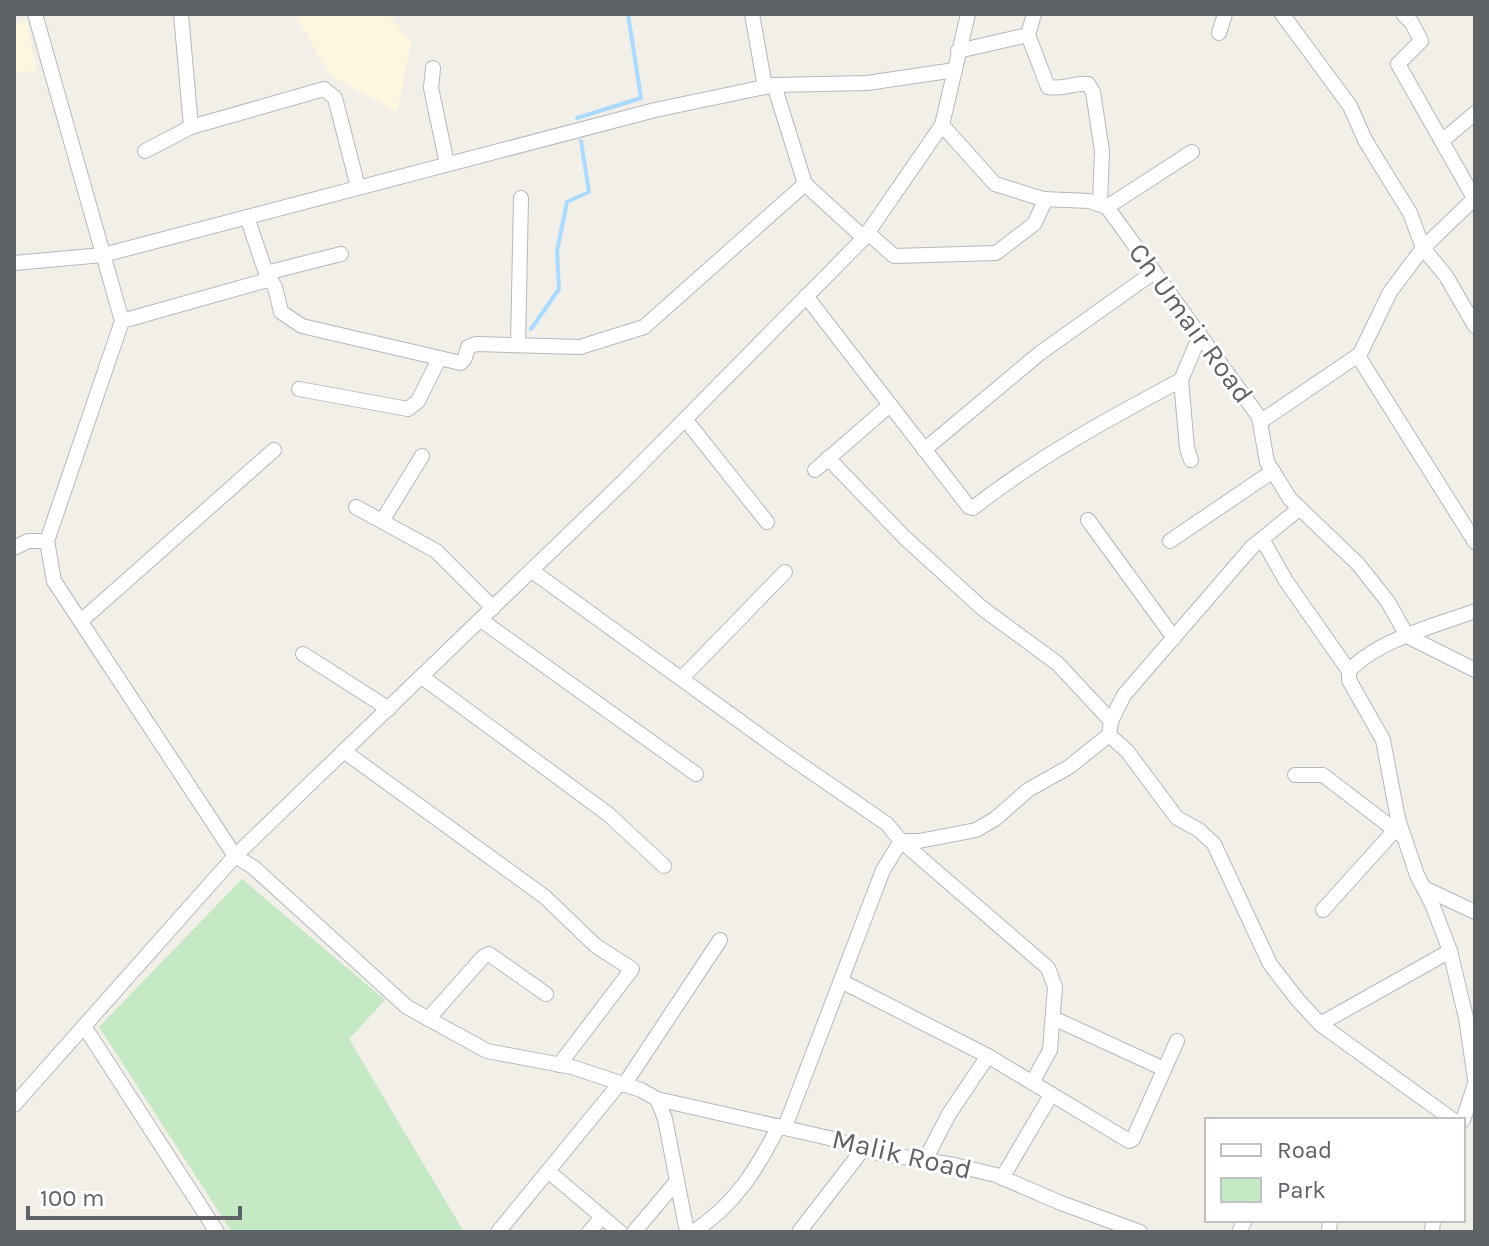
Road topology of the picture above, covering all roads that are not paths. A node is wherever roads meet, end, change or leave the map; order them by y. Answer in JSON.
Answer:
{"nodes":[{"id":1,"x":35,"y":14,"type":"edge"},
{"id":2,"x":181,"y":14,"type":"edge"},
{"id":3,"x":752,"y":14,"type":"edge"},
{"id":4,"x":968,"y":14,"type":"edge"},
{"id":5,"x":1034,"y":14,"type":"edge"},
{"id":6,"x":1225,"y":14,"type":"edge"},
{"id":7,"x":1282,"y":14,"type":"edge"},
{"id":8,"x":1403,"y":14,"type":"edge"},
{"id":9,"x":1219,"y":33,"type":"dead end"},
{"id":10,"x":1028,"y":35,"type":"junction"},
{"id":11,"x":958,"y":51,"type":"junction"},
{"id":12,"x":433,"y":68,"type":"dead end"},
{"id":13,"x":955,"y":70,"type":"junction"},
{"id":14,"x":769,"y":86,"type":"junction"},
{"id":15,"x":1475,"y":113,"type":"edge"},
{"id":16,"x":942,"y":125,"type":"junction"},
{"id":17,"x":191,"y":127,"type":"junction"},
{"id":18,"x":1442,"y":141,"type":"junction"},
{"id":19,"x":145,"y":151,"type":"dead end"},
{"id":20,"x":1192,"y":152,"type":"dead end"},
{"id":21,"x":447,"y":164,"type":"junction"},
{"id":22,"x":805,"y":184,"type":"junction"},
{"id":23,"x":358,"y":187,"type":"junction"},
{"id":24,"x":521,"y":198,"type":"dead end"},
{"id":25,"x":1475,"y":198,"type":"edge"},
{"id":26,"x":1046,"y":199,"type":"junction"},
{"id":27,"x":1104,"y":206,"type":"junction"},
{"id":28,"x":247,"y":217,"type":"junction"},
{"id":29,"x":866,"y":235,"type":"junction"},
{"id":30,"x":1423,"y":248,"type":"junction"},
{"id":31,"x":341,"y":254,"type":"dead end"},
{"id":32,"x":103,"y":255,"type":"junction"},
{"id":33,"x":14,"y":263,"type":"edge"},
{"id":34,"x":1154,"y":272,"type":"junction"},
{"id":35,"x":269,"y":276,"type":"junction"},
{"id":36,"x":806,"y":296,"type":"junction"},
{"id":37,"x":122,"y":321,"type":"junction"},
{"id":38,"x":1475,"y":326,"type":"edge"},
{"id":39,"x":1200,"y":335,"type":"junction"},
{"id":40,"x":518,"y":345,"type":"junction"},
{"id":41,"x":1358,"y":356,"type":"junction"},
{"id":42,"x":439,"y":359,"type":"junction"},
{"id":43,"x":1181,"y":380,"type":"junction"},
{"id":44,"x":299,"y":389,"type":"dead end"},
{"id":45,"x":890,"y":405,"type":"junction"},
{"id":46,"x":685,"y":419,"type":"junction"},
{"id":47,"x":1260,"y":422,"type":"junction"},
{"id":48,"x":274,"y":450,"type":"dead end"},
{"id":49,"x":924,"y":450,"type":"junction"},
{"id":50,"x":422,"y":456,"type":"dead end"},
{"id":51,"x":828,"y":458,"type":"junction"},
{"id":52,"x":1191,"y":460,"type":"dead end"},
{"id":53,"x":815,"y":470,"type":"dead end"},
{"id":54,"x":1273,"y":471,"type":"junction"},
{"id":55,"x":356,"y":507,"type":"dead end"},
{"id":56,"x":1300,"y":508,"type":"junction"},
{"id":57,"x":1088,"y":520,"type":"dead end"},
{"id":58,"x":382,"y":521,"type":"junction"},
{"id":59,"x":767,"y":522,"type":"dead end"},
{"id":60,"x":1262,"y":539,"type":"junction"},
{"id":61,"x":47,"y":541,"type":"junction"},
{"id":62,"x":1170,"y":541,"type":"dead end"},
{"id":63,"x":1475,"y":542,"type":"edge"},
{"id":64,"x":14,"y":548,"type":"edge"},
{"id":65,"x":532,"y":571,"type":"junction"},
{"id":66,"x":785,"y":572,"type":"dead end"},
{"id":67,"x":493,"y":608,"type":"junction"},
{"id":68,"x":1475,"y":611,"type":"edge"},
{"id":69,"x":481,"y":620,"type":"junction"},
{"id":70,"x":81,"y":621,"type":"junction"},
{"id":71,"x":1407,"y":636,"type":"junction"},
{"id":72,"x":1174,"y":638,"type":"junction"},
{"id":73,"x":303,"y":654,"type":"dead end"},
{"id":74,"x":1475,"y":670,"type":"edge"},
{"id":75,"x":1349,"y":671,"type":"junction"},
{"id":76,"x":422,"y":677,"type":"junction"},
{"id":77,"x":682,"y":678,"type":"junction"},
{"id":78,"x":389,"y":709,"type":"junction"},
{"id":79,"x":1110,"y":728,"type":"junction"},
{"id":80,"x":345,"y":752,"type":"junction"},
{"id":81,"x":696,"y":774,"type":"dead end"},
{"id":82,"x":1295,"y":775,"type":"dead end"},
{"id":83,"x":1400,"y":834,"type":"junction"},
{"id":84,"x":901,"y":841,"type":"junction"},
{"id":85,"x":235,"y":856,"type":"junction"},
{"id":86,"x":664,"y":866,"type":"dead end"},
{"id":87,"x":1424,"y":888,"type":"junction"},
{"id":88,"x":1323,"y":910,"type":"dead end"},
{"id":89,"x":1475,"y":912,"type":"edge"},
{"id":90,"x":720,"y":940,"type":"dead end"},
{"id":91,"x":1450,"y":951,"type":"junction"},
{"id":92,"x":841,"y":981,"type":"junction"},
{"id":93,"x":546,"y":994,"type":"dead end"},
{"id":94,"x":1053,"y":1018,"type":"junction"},
{"id":95,"x":428,"y":1019,"type":"junction"},
{"id":96,"x":1320,"y":1024,"type":"junction"},
{"id":97,"x":84,"y":1026,"type":"junction"},
{"id":98,"x":1177,"y":1041,"type":"dead end"},
{"id":99,"x":988,"y":1056,"type":"junction"},
{"id":100,"x":559,"y":1065,"type":"junction"},
{"id":101,"x":1164,"y":1069,"type":"junction"},
{"id":102,"x":1475,"y":1081,"type":"edge"},
{"id":103,"x":1032,"y":1083,"type":"junction"},
{"id":104,"x":622,"y":1084,"type":"junction"},
{"id":105,"x":1051,"y":1095,"type":"junction"},
{"id":106,"x":657,"y":1099,"type":"junction"},
{"id":107,"x":14,"y":1105,"type":"edge"},
{"id":108,"x":1450,"y":1118,"type":"edge"},
{"id":109,"x":1464,"y":1118,"type":"edge"},
{"id":110,"x":782,"y":1127,"type":"junction"},
{"id":111,"x":864,"y":1148,"type":"junction"},
{"id":112,"x":925,"y":1160,"type":"junction"},
{"id":113,"x":548,"y":1171,"type":"junction"},
{"id":114,"x":1002,"y":1178,"type":"junction"},
{"id":115,"x":677,"y":1181,"type":"junction"},
{"id":116,"x":602,"y":1217,"type":"junction"},
{"id":117,"x":1106,"y":1226,"type":"edge"},
{"id":118,"x":217,"y":1232,"type":"edge"},
{"id":119,"x":498,"y":1232,"type":"edge"},
{"id":120,"x":589,"y":1232,"type":"edge"},
{"id":121,"x":620,"y":1232,"type":"edge"},
{"id":122,"x":634,"y":1232,"type":"edge"},
{"id":123,"x":687,"y":1232,"type":"edge"},
{"id":124,"x":693,"y":1232,"type":"edge"},
{"id":125,"x":799,"y":1232,"type":"edge"},
{"id":126,"x":1140,"y":1232,"type":"edge"}],
"edges":[{"from":1,"to":32,"type":"street"},
{"from":2,"to":17,"type":"street"},
{"from":3,"to":14,"type":"street"},
{"from":4,"to":11,"type":"street"},
{"from":5,"to":10,"type":"street"},
{"from":6,"to":9,"type":"street"},
{"from":7,"to":30,"type":"street"},
{"from":8,"to":18,"type":"street"},
{"from":10,"to":11,"type":"street"},
{"from":10,"to":27,"type":"street"},
{"from":11,"to":13,"type":"street"},
{"from":12,"to":21,"type":"street"},
{"from":13,"to":14,"type":"street"},
{"from":13,"to":16,"type":"street"},
{"from":14,"to":21,"type":"street"},
{"from":14,"to":22,"type":"street"},
{"from":15,"to":18,"type":"street"},
{"from":16,"to":26,"type":"street"},
{"from":16,"to":29,"type":"street"},
{"from":17,"to":19,"type":"street"},
{"from":17,"to":23,"type":"street"},
{"from":18,"to":25,"type":"street"},
{"from":20,"to":27,"type":"street"},
{"from":21,"to":23,"type":"street"},
{"from":22,"to":29,"type":"street"},
{"from":22,"to":40,"type":"street"},
{"from":23,"to":28,"type":"street"},
{"from":24,"to":40,"type":"street"},
{"from":25,"to":30,"type":"street"},
{"from":26,"to":27,"type":"street"},
{"from":26,"to":29,"type":"street"},
{"from":27,"to":34,"type":"street","name":"Ch Umair Road"},
{"from":28,"to":32,"type":"street"},
{"from":28,"to":35,"type":"street"},
{"from":29,"to":36,"type":"street"},
{"from":30,"to":38,"type":"street"},
{"from":30,"to":41,"type":"street"},
{"from":31,"to":35,"type":"street"},
{"from":32,"to":33,"type":"street"},
{"from":32,"to":37,"type":"street"},
{"from":34,"to":39,"type":"street","name":"Ch Umair Road"},
{"from":34,"to":49,"type":"street"},
{"from":35,"to":37,"type":"street"},
{"from":35,"to":42,"type":"street"},
{"from":36,"to":45,"type":"street"},
{"from":36,"to":46,"type":"street"},
{"from":37,"to":61,"type":"street"},
{"from":39,"to":43,"type":"street"},
{"from":39,"to":47,"type":"street","name":"Ch Umair Road"},
{"from":40,"to":42,"type":"street"},
{"from":41,"to":47,"type":"street"},
{"from":41,"to":63,"type":"street"},
{"from":42,"to":44,"type":"street"},
{"from":43,"to":49,"type":"street"},
{"from":43,"to":52,"type":"street"},
{"from":45,"to":49,"type":"street"},
{"from":45,"to":51,"type":"street"},
{"from":46,"to":59,"type":"street"},
{"from":46,"to":65,"type":"street"},
{"from":47,"to":54,"type":"street","name":"Ch Umair Road"},
{"from":48,"to":70,"type":"street"},
{"from":50,"to":58,"type":"street"},
{"from":51,"to":53,"type":"street"},
{"from":51,"to":79,"type":"street"},
{"from":54,"to":56,"type":"street","name":"Ch Umair Road"},
{"from":54,"to":62,"type":"street"},
{"from":55,"to":58,"type":"street"},
{"from":56,"to":60,"type":"street"},
{"from":56,"to":71,"type":"street","name":"Ch Umair Road"},
{"from":57,"to":72,"type":"street"},
{"from":58,"to":67,"type":"street"},
{"from":60,"to":72,"type":"street"},
{"from":60,"to":75,"type":"street"},
{"from":61,"to":64,"type":"street"},
{"from":61,"to":70,"type":"street"},
{"from":65,"to":67,"type":"street"},
{"from":65,"to":77,"type":"street"},
{"from":66,"to":77,"type":"street"},
{"from":67,"to":69,"type":"street"},
{"from":68,"to":71,"type":"street"},
{"from":69,"to":76,"type":"street"},
{"from":69,"to":81,"type":"street"},
{"from":70,"to":85,"type":"street"},
{"from":71,"to":74,"type":"street"},
{"from":71,"to":75,"type":"street"},
{"from":72,"to":79,"type":"street"},
{"from":73,"to":78,"type":"street"},
{"from":75,"to":83,"type":"street"},
{"from":76,"to":78,"type":"street"},
{"from":76,"to":86,"type":"street"},
{"from":77,"to":84,"type":"street"},
{"from":78,"to":80,"type":"street"},
{"from":79,"to":84,"type":"street"},
{"from":79,"to":96,"type":"street"},
{"from":80,"to":85,"type":"street"},
{"from":80,"to":100,"type":"street"},
{"from":82,"to":83,"type":"street"},
{"from":83,"to":87,"type":"street"},
{"from":83,"to":88,"type":"street"},
{"from":84,"to":92,"type":"street"},
{"from":84,"to":94,"type":"street"},
{"from":85,"to":95,"type":"street","name":"Malik Road"},
{"from":85,"to":97,"type":"street"},
{"from":87,"to":89,"type":"street"},
{"from":87,"to":91,"type":"street"},
{"from":90,"to":104,"type":"street"},
{"from":91,"to":96,"type":"street"},
{"from":91,"to":102,"type":"street"},
{"from":92,"to":99,"type":"street"},
{"from":92,"to":110,"type":"street"},
{"from":93,"to":95,"type":"street"},
{"from":94,"to":101,"type":"street"},
{"from":94,"to":103,"type":"street"},
{"from":95,"to":100,"type":"street","name":"Malik Road"},
{"from":96,"to":108,"type":"street"},
{"from":97,"to":107,"type":"street"},
{"from":97,"to":118,"type":"street"},
{"from":98,"to":101,"type":"street"},
{"from":99,"to":103,"type":"street"},
{"from":99,"to":112,"type":"street"},
{"from":100,"to":104,"type":"street","name":"Malik Road"},
{"from":101,"to":105,"type":"street"},
{"from":102,"to":109,"type":"street"},
{"from":103,"to":105,"type":"street"},
{"from":104,"to":106,"type":"street","name":"Malik Road"},
{"from":104,"to":113,"type":"street"},
{"from":105,"to":114,"type":"street"},
{"from":106,"to":110,"type":"street","name":"Malik Road"},
{"from":106,"to":115,"type":"street"},
{"from":110,"to":111,"type":"street","name":"Malik Road"},
{"from":110,"to":124,"type":"street"},
{"from":111,"to":112,"type":"street","name":"Malik Road"},
{"from":111,"to":125,"type":"street"},
{"from":112,"to":114,"type":"street","name":"Malik Road"},
{"from":113,"to":116,"type":"street"},
{"from":113,"to":119,"type":"street"},
{"from":114,"to":117,"type":"street","name":"Malik Road"},
{"from":115,"to":122,"type":"street"},
{"from":115,"to":123,"type":"street"},
{"from":116,"to":120,"type":"street"},
{"from":116,"to":121,"type":"street"},
{"from":117,"to":126,"type":"street","name":"Malik Road"}]}
